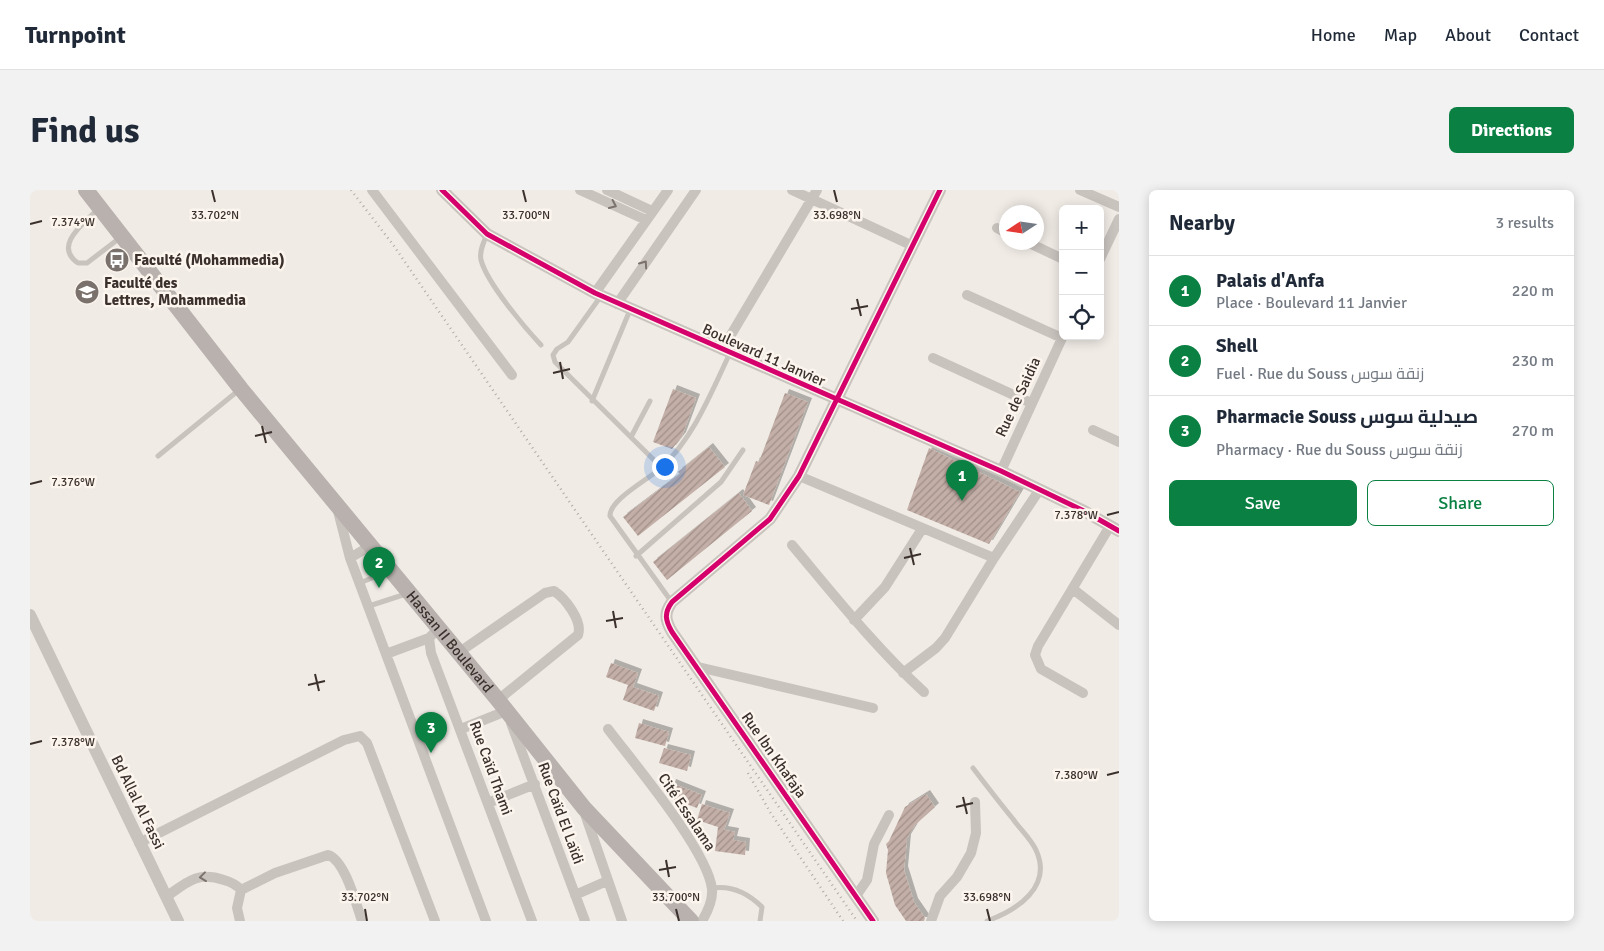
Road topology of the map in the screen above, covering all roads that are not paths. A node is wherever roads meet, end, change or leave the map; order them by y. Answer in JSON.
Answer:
{"nodes":[{"id":1,"x":86,"y":190,"type":"edge"},
{"id":2,"x":372,"y":190,"type":"edge"},
{"id":3,"x":442,"y":190,"type":"edge"},
{"id":4,"x":580,"y":190,"type":"edge"},
{"id":5,"x":607,"y":190,"type":"edge"},
{"id":6,"x":668,"y":190,"type":"edge"},
{"id":7,"x":696,"y":190,"type":"edge"},
{"id":8,"x":792,"y":190,"type":"edge"},
{"id":9,"x":940,"y":190,"type":"edge"},
{"id":10,"x":1080,"y":190,"type":"edge"},
{"id":11,"x":814,"y":194,"type":"edge"},
{"id":12,"x":1119,"y":207,"type":"edge"},
{"id":13,"x":99,"y":208,"type":"junction"},
{"id":14,"x":652,"y":211,"type":"junction"},
{"id":15,"x":1119,"y":219,"type":"edge"},
{"id":16,"x":646,"y":220,"type":"junction"},
{"id":17,"x":487,"y":234,"type":"junction"},
{"id":18,"x":121,"y":236,"type":"junction"},
{"id":19,"x":913,"y":246,"type":"junction"},
{"id":20,"x":1044,"y":250,"type":"edge"},
{"id":21,"x":1104,"y":251,"type":"edge"},
{"id":22,"x":1059,"y":257,"type":"edge"},
{"id":23,"x":598,"y":295,"type":"junction"},
{"id":24,"x":967,"y":295,"type":"dead end"},
{"id":25,"x":617,"y":304,"type":"junction"},
{"id":26,"x":630,"y":310,"type":"junction"},
{"id":27,"x":1059,"y":336,"type":"edge"},
{"id":28,"x":1061,"y":340,"type":"edge"},
{"id":29,"x":542,"y":345,"type":"dead end"},
{"id":30,"x":726,"y":351,"type":"junction"},
{"id":31,"x":933,"y":358,"type":"dead end"},
{"id":32,"x":512,"y":375,"type":"dead end"},
{"id":33,"x":241,"y":389,"type":"junction"},
{"id":34,"x":592,"y":400,"type":"junction"},
{"id":35,"x":837,"y":400,"type":"junction"},
{"id":36,"x":650,"y":402,"type":"dead end"},
{"id":37,"x":1031,"y":403,"type":"junction"},
{"id":38,"x":1093,"y":430,"type":"dead end"},
{"id":39,"x":631,"y":437,"type":"junction"},
{"id":40,"x":1119,"y":442,"type":"edge"},
{"id":41,"x":743,"y":450,"type":"dead end"},
{"id":42,"x":158,"y":456,"type":"dead end"},
{"id":43,"x":662,"y":468,"type":"junction"},
{"id":44,"x":1001,"y":471,"type":"junction"},
{"id":45,"x":799,"y":476,"type":"junction"},
{"id":46,"x":1040,"y":489,"type":"junction"},
{"id":47,"x":337,"y":507,"type":"junction"},
{"id":48,"x":1114,"y":528,"type":"edge"},
{"id":49,"x":922,"y":530,"type":"junction"},
{"id":50,"x":792,"y":545,"type":"dead end"},
{"id":51,"x":370,"y":546,"type":"junction"},
{"id":52,"x":636,"y":556,"type":"junction"},
{"id":53,"x":350,"y":558,"type":"junction"},
{"id":54,"x":994,"y":558,"type":"junction"},
{"id":55,"x":389,"y":571,"type":"junction"},
{"id":56,"x":360,"y":583,"type":"junction"},
{"id":57,"x":1073,"y":590,"type":"junction"},
{"id":58,"x":408,"y":593,"type":"junction"},
{"id":59,"x":672,"y":602,"type":"junction"},
{"id":60,"x":369,"y":606,"type":"junction"},
{"id":61,"x":30,"y":615,"type":"edge"},
{"id":62,"x":854,"y":620,"type":"junction"},
{"id":63,"x":1119,"y":625,"type":"edge"},
{"id":64,"x":433,"y":634,"type":"junction"},
{"id":65,"x":458,"y":653,"type":"junction"},
{"id":66,"x":386,"y":654,"type":"junction"},
{"id":67,"x":698,"y":667,"type":"junction"},
{"id":68,"x":903,"y":673,"type":"junction"},
{"id":69,"x":924,"y":692,"type":"dead end"},
{"id":70,"x":1083,"y":693,"type":"dead end"},
{"id":71,"x":873,"y":708,"type":"dead end"},
{"id":72,"x":505,"y":709,"type":"junction"},
{"id":73,"x":461,"y":729,"type":"junction"},
{"id":74,"x":608,"y":729,"type":"dead end"},
{"id":75,"x":973,"y":768,"type":"dead end"},
{"id":76,"x":535,"y":784,"type":"junction"},
{"id":77,"x":975,"y":802,"type":"dead end"},
{"id":78,"x":488,"y":803,"type":"junction"},
{"id":79,"x":584,"y":808,"type":"junction"},
{"id":80,"x":889,"y":815,"type":"dead end"},
{"id":81,"x":140,"y":843,"type":"junction"},
{"id":82,"x":607,"y":881,"type":"junction"},
{"id":83,"x":712,"y":888,"type":"junction"},
{"id":84,"x":241,"y":890,"type":"junction"},
{"id":85,"x":575,"y":895,"type":"junction"},
{"id":86,"x":856,"y":896,"type":"junction"},
{"id":87,"x":166,"y":898,"type":"junction"},
{"id":88,"x":178,"y":921,"type":"edge"},
{"id":89,"x":240,"y":921,"type":"edge"},
{"id":90,"x":362,"y":921,"type":"edge"},
{"id":91,"x":435,"y":921,"type":"edge"},
{"id":92,"x":486,"y":921,"type":"edge"},
{"id":93,"x":532,"y":921,"type":"edge"},
{"id":94,"x":586,"y":921,"type":"edge"},
{"id":95,"x":622,"y":921,"type":"edge"},
{"id":96,"x":691,"y":921,"type":"edge"},
{"id":97,"x":702,"y":921,"type":"edge"},
{"id":98,"x":760,"y":921,"type":"edge"},
{"id":99,"x":873,"y":921,"type":"edge"},
{"id":100,"x":931,"y":921,"type":"edge"},
{"id":101,"x":987,"y":921,"type":"edge"}],
"edges":[{"from":1,"to":13,"type":"main road","name":"Hassan II Boulevard"},
{"from":2,"to":32,"type":"street"},
{"from":3,"to":17,"type":"street","name":"Boulevard 11 Janvier"},
{"from":4,"to":16,"type":"street","one_way":true},
{"from":5,"to":14,"type":"street"},
{"from":6,"to":14,"type":"street"},
{"from":25,"to":7,"type":"street","one_way":true},
{"from":8,"to":11,"type":"street"},
{"from":9,"to":19,"type":"street"},
{"from":10,"to":12,"type":"street"},
{"from":11,"to":19,"type":"street"},
{"from":11,"to":30,"type":"street"},
{"from":13,"to":18,"type":"main road","name":"Hassan II Boulevard"},
{"from":13,"to":18,"type":"lane"},
{"from":14,"to":16,"type":"street"},
{"from":15,"to":21,"type":"street"},
{"from":16,"to":23,"type":"street"},
{"from":17,"to":23,"type":"street","name":"Boulevard 11 Janvier"},
{"from":17,"to":29,"type":"lane"},
{"from":18,"to":33,"type":"main road","name":"Hassan II Boulevard"},
{"from":19,"to":35,"type":"street"},
{"from":20,"to":22,"type":"street"},
{"from":23,"to":25,"type":"street","name":"Boulevard 11 Janvier"},
{"from":23,"to":34,"type":"lane"},
{"from":24,"to":27,"type":"street"},
{"from":25,"to":26,"type":"street","name":"Boulevard 11 Janvier"},
{"from":26,"to":30,"type":"street","name":"Boulevard 11 Janvier"},
{"from":26,"to":34,"type":"lane"},
{"from":28,"to":37,"type":"street","name":"Rue de Saidia"},
{"from":30,"to":35,"type":"street","name":"Boulevard 11 Janvier"},
{"from":30,"to":43,"type":"lane"},
{"from":31,"to":37,"type":"street"},
{"from":33,"to":42,"type":"lane"},
{"from":33,"to":47,"type":"main road","name":"Hassan II Boulevard"},
{"from":34,"to":39,"type":"lane"},
{"from":35,"to":44,"type":"street","name":"Boulevard 11 Janvier"},
{"from":35,"to":45,"type":"street"},
{"from":36,"to":39,"type":"lane"},
{"from":37,"to":44,"type":"street","name":"Rue de Saidia"},
{"from":38,"to":40,"type":"street"},
{"from":39,"to":43,"type":"lane"},
{"from":41,"to":52,"type":"lane"},
{"from":43,"to":52,"type":"lane"},
{"from":44,"to":46,"type":"street","name":"Boulevard 11 Janvier"},
{"from":45,"to":49,"type":"street"},
{"from":45,"to":59,"type":"street"},
{"from":46,"to":48,"type":"street","name":"Boulevard 11 Janvier"},
{"from":46,"to":54,"type":"street"},
{"from":47,"to":51,"type":"main road","name":"Hassan II Boulevard"},
{"from":47,"to":53,"type":"street"},
{"from":48,"to":57,"type":"street"},
{"from":49,"to":54,"type":"street"},
{"from":49,"to":62,"type":"street"},
{"from":50,"to":62,"type":"street"},
{"from":51,"to":53,"type":"street"},
{"from":51,"to":55,"type":"main road","name":"Hassan II Boulevard"},
{"from":52,"to":59,"type":"lane"},
{"from":53,"to":56,"type":"street"},
{"from":54,"to":68,"type":"street"},
{"from":55,"to":56,"type":"lane"},
{"from":55,"to":58,"type":"main road","name":"Hassan II Boulevard"},
{"from":56,"to":60,"type":"street"},
{"from":57,"to":63,"type":"street"},
{"from":57,"to":70,"type":"street"},
{"from":58,"to":60,"type":"lane"},
{"from":58,"to":64,"type":"main road","name":"Hassan II Boulevard"},
{"from":59,"to":67,"type":"street","name":"Rue Ibn Khafaja"},
{"from":60,"to":66,"type":"street"},
{"from":61,"to":81,"type":"street","name":"Bd Allal Al Fassi"},
{"from":62,"to":68,"type":"street"},
{"from":64,"to":65,"type":"main road","name":"Hassan II Boulevard"},
{"from":64,"to":66,"type":"street"},
{"from":64,"to":73,"type":"street","name":"Rue Caïd Thami"},
{"from":65,"to":72,"type":"main road","name":"Hassan II Boulevard"},
{"from":65,"to":72,"type":"street"},
{"from":66,"to":92,"type":"street"},
{"from":67,"to":71,"type":"street"},
{"from":67,"to":86,"type":"street","name":"Rue Ibn Khafaja"},
{"from":68,"to":69,"type":"street"},
{"from":72,"to":73,"type":"street"},
{"from":72,"to":76,"type":"street","name":"Rue Caïd El Laïdi"},
{"from":72,"to":79,"type":"main road","name":"Hassan II Boulevard"},
{"from":73,"to":78,"type":"street","name":"Rue Caïd Thami"},
{"from":74,"to":83,"type":"street","name":"Cité Essalama"},
{"from":75,"to":101,"type":"lane"},
{"from":76,"to":78,"type":"street"},
{"from":76,"to":85,"type":"street","name":"Rue Caïd El Laïdi"},
{"from":77,"to":100,"type":"street"},
{"from":78,"to":93,"type":"street","name":"Rue Caïd Thami"},
{"from":79,"to":82,"type":"street"},
{"from":79,"to":96,"type":"main road","name":"Hassan II Boulevard"},
{"from":80,"to":86,"type":"street"},
{"from":81,"to":87,"type":"street","name":"Bd Allal Al Fassi"},
{"from":81,"to":91,"type":"street"},
{"from":82,"to":85,"type":"street"},
{"from":82,"to":95,"type":"street"},
{"from":83,"to":97,"type":"street"},
{"from":83,"to":98,"type":"lane"},
{"from":84,"to":87,"type":"street","one_way":true},
{"from":84,"to":89,"type":"street"},
{"from":84,"to":90,"type":"street"},
{"from":85,"to":94,"type":"street","name":"Rue Caïd El Laïdi"},
{"from":86,"to":99,"type":"street","name":"Rue Ibn Khafaja"},
{"from":87,"to":88,"type":"street","name":"Bd Allal Al Fassi"}]}
